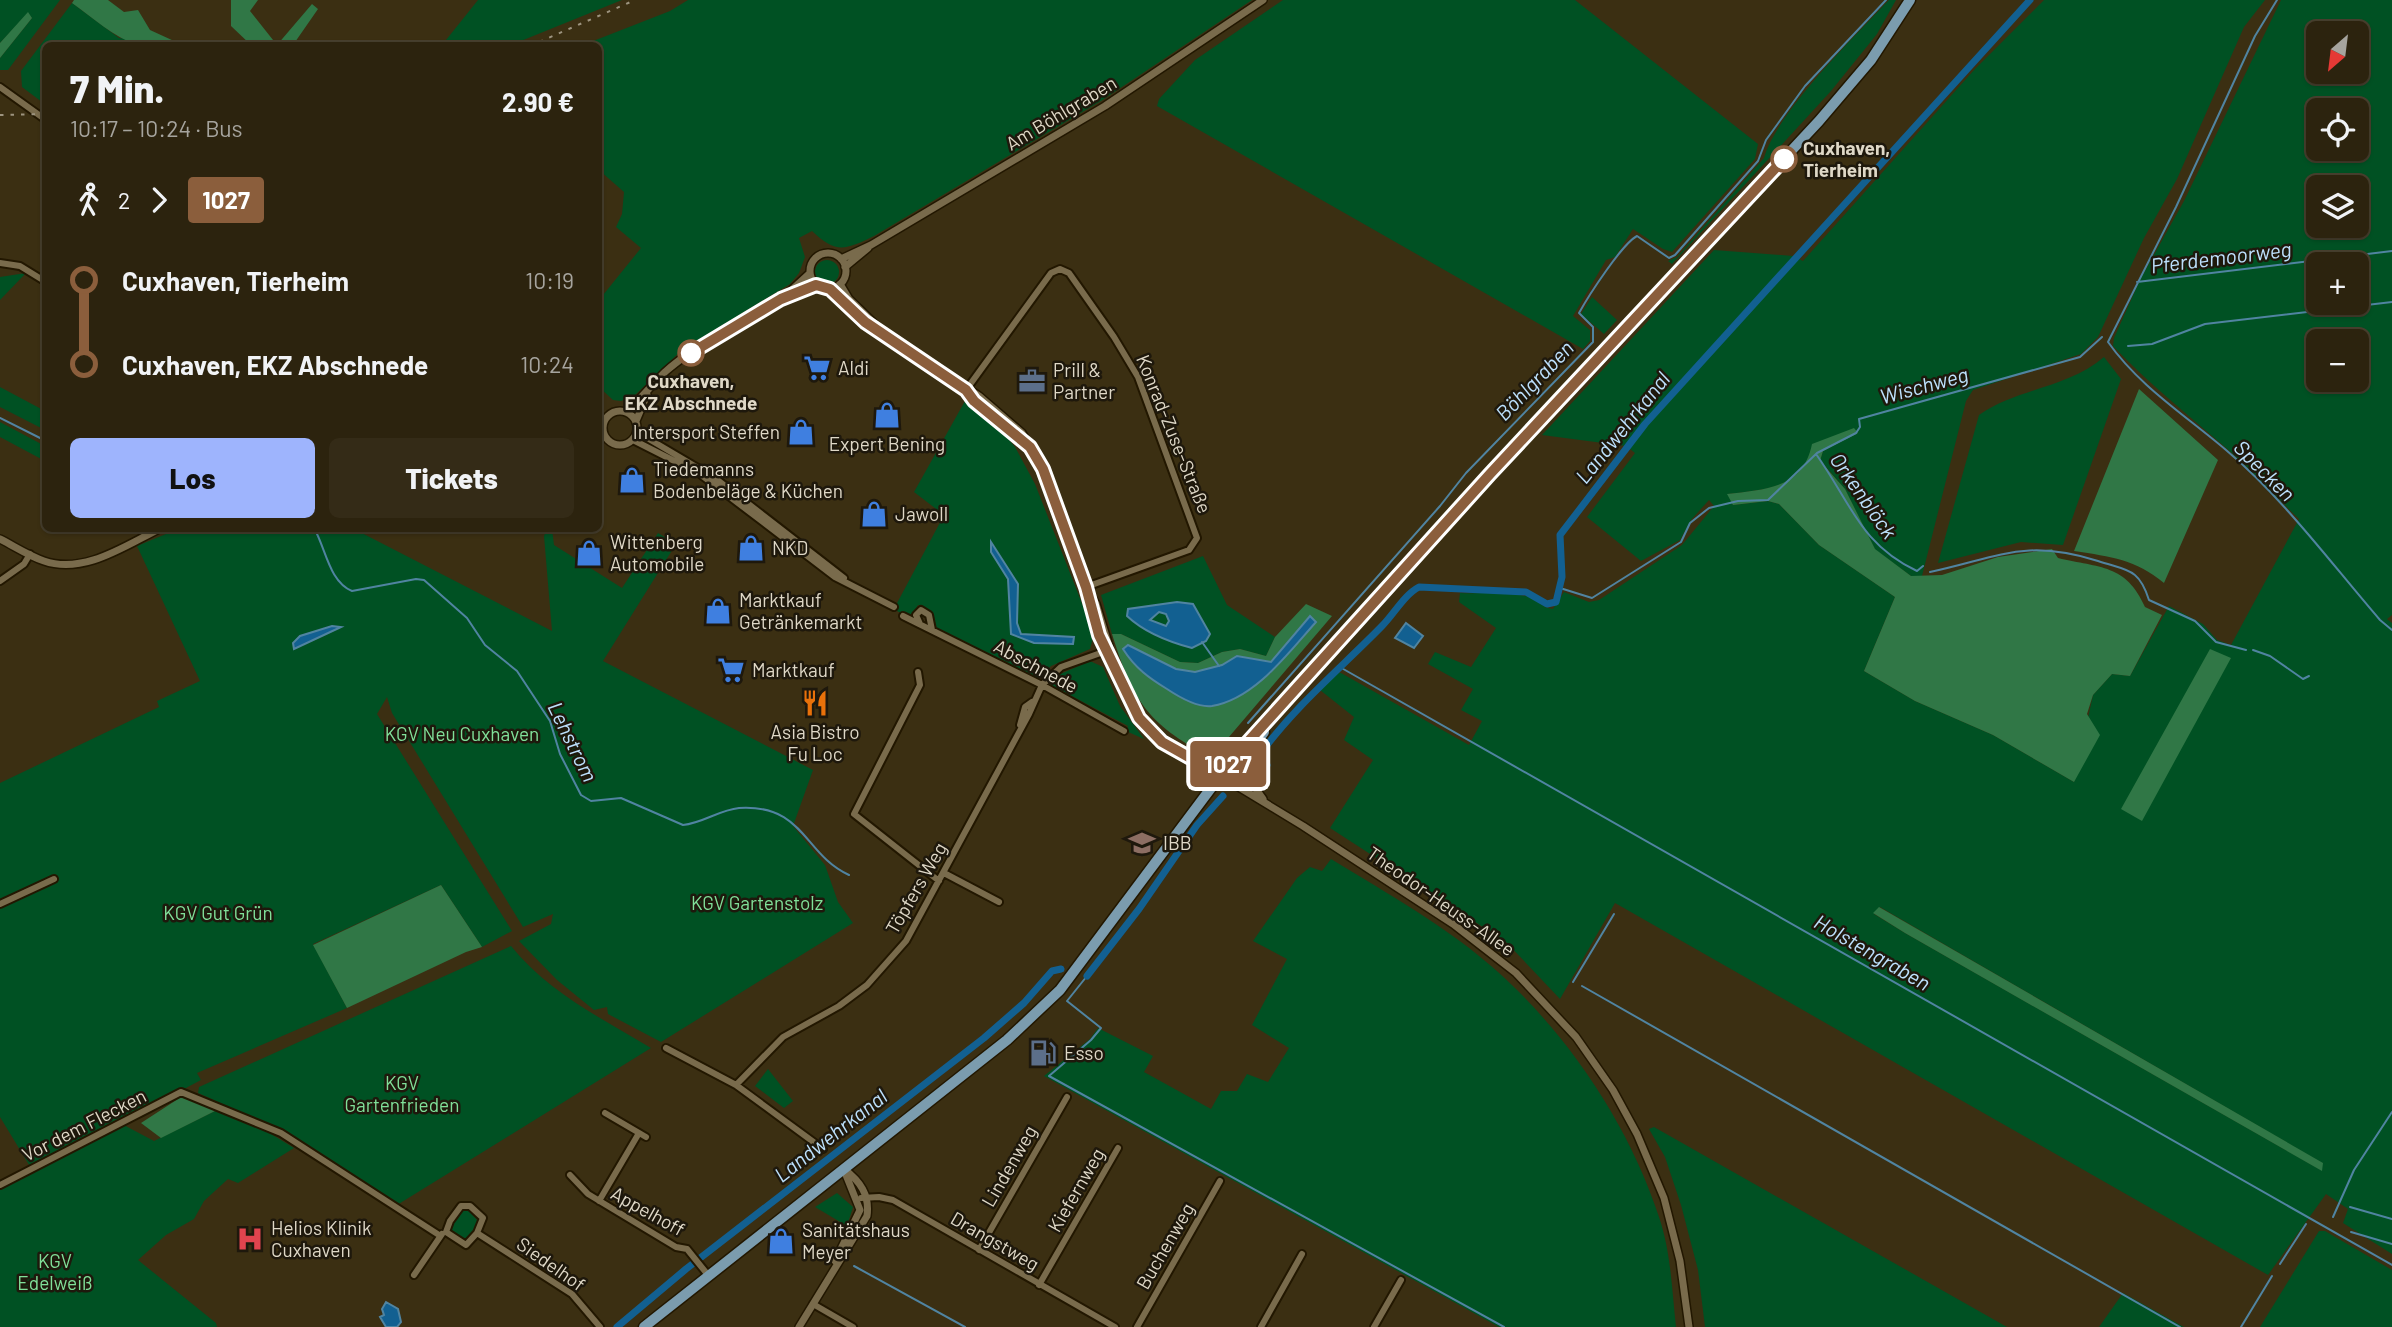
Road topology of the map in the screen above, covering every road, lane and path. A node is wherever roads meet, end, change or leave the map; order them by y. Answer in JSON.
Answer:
{"nodes":[{"id":1,"x":1263,"y":0,"type":"edge"},
{"id":2,"x":1910,"y":0,"type":"edge"},
{"id":3,"x":0,"y":87,"type":"edge"},
{"id":4,"x":42,"y":117,"type":"edge"},
{"id":5,"x":1,"y":263,"type":"edge"},
{"id":6,"x":843,"y":263,"type":"junction"},
{"id":7,"x":810,"y":272,"type":"junction"},
{"id":8,"x":42,"y":280,"type":"edge"},
{"id":9,"x":840,"y":284,"type":"junction"},
{"id":10,"x":816,"y":285,"type":"junction"},
{"id":11,"x":830,"y":289,"type":"junction"},
{"id":12,"x":781,"y":299,"type":"junction"},
{"id":13,"x":881,"y":330,"type":"junction"},
{"id":14,"x":653,"y":385,"type":"junction"},
{"id":15,"x":966,"y":390,"type":"junction"},
{"id":16,"x":627,"y":412,"type":"junction"},
{"id":17,"x":636,"y":421,"type":"junction"},
{"id":18,"x":602,"y":429,"type":"edge"},
{"id":19,"x":637,"y":432,"type":"junction"},
{"id":20,"x":633,"y":440,"type":"junction"},
{"id":21,"x":603,"y":441,"type":"edge"},
{"id":22,"x":153,"y":532,"type":"edge"},
{"id":23,"x":0,"y":539,"type":"edge"},
{"id":24,"x":30,"y":554,"type":"junction"},
{"id":25,"x":0,"y":581,"type":"edge"},
{"id":26,"x":853,"y":585,"type":"junction"},
{"id":27,"x":1086,"y":587,"type":"junction"},
{"id":28,"x":894,"y":607,"type":"dead end"},
{"id":29,"x":902,"y":616,"type":"dead end"},
{"id":30,"x":920,"y":624,"type":"junction"},
{"id":31,"x":932,"y":630,"type":"junction"},
{"id":32,"x":1109,"y":650,"type":"junction"},
{"id":33,"x":918,"y":673,"type":"dead end"},
{"id":34,"x":1042,"y":685,"type":"junction"},
{"id":35,"x":1280,"y":706,"type":"junction"},
{"id":36,"x":1124,"y":731,"type":"dead end"},
{"id":37,"x":1243,"y":771,"type":"joint"},
{"id":38,"x":1219,"y":774,"type":"junction"},
{"id":39,"x":1266,"y":802,"type":"junction"},
{"id":40,"x":944,"y":873,"type":"junction"},
{"id":41,"x":54,"y":879,"type":"dead end"},
{"id":42,"x":940,"y":881,"type":"junction"},
{"id":43,"x":999,"y":902,"type":"dead end"},
{"id":44,"x":0,"y":904,"type":"edge"},
{"id":45,"x":666,"y":1048,"type":"dead end"},
{"id":46,"x":736,"y":1085,"type":"junction"},
{"id":47,"x":1067,"y":1097,"type":"dead end"},
{"id":48,"x":605,"y":1113,"type":"dead end"},
{"id":49,"x":1118,"y":1148,"type":"dead end"},
{"id":50,"x":823,"y":1149,"type":"dead end"},
{"id":51,"x":844,"y":1169,"type":"junction"},
{"id":52,"x":570,"y":1175,"type":"dead end"},
{"id":53,"x":1220,"y":1181,"type":"dead end"},
{"id":54,"x":0,"y":1185,"type":"edge"},
{"id":55,"x":866,"y":1196,"type":"junction"},
{"id":56,"x":858,"y":1200,"type":"junction"},
{"id":57,"x":599,"y":1201,"type":"junction"},
{"id":58,"x":446,"y":1232,"type":"junction"},
{"id":59,"x":477,"y":1233,"type":"junction"},
{"id":60,"x":439,"y":1235,"type":"junction"},
{"id":61,"x":979,"y":1251,"type":"junction"},
{"id":62,"x":1302,"y":1254,"type":"dead end"},
{"id":63,"x":414,"y":1275,"type":"dead end"},
{"id":64,"x":708,"y":1275,"type":"junction"},
{"id":65,"x":1401,"y":1280,"type":"dead end"},
{"id":66,"x":1040,"y":1285,"type":"junction"},
{"id":67,"x":813,"y":1304,"type":"junction"},
{"id":68,"x":600,"y":1327,"type":"edge"},
{"id":69,"x":644,"y":1327,"type":"edge"},
{"id":70,"x":799,"y":1327,"type":"edge"},
{"id":71,"x":853,"y":1327,"type":"edge"},
{"id":72,"x":1115,"y":1327,"type":"edge"},
{"id":73,"x":1137,"y":1327,"type":"edge"},
{"id":74,"x":1261,"y":1327,"type":"edge"},
{"id":75,"x":1374,"y":1327,"type":"edge"},
{"id":76,"x":1689,"y":1327,"type":"edge"}],
"edges":[{"from":1,"to":6,"type":"street","name":"Am Böhlgraben"},
{"from":2,"to":35,"type":"main road"},
{"from":3,"to":4,"type":"street"},
{"from":5,"to":8,"type":"street"},
{"from":6,"to":7,"type":"street"},
{"from":6,"to":9,"type":"street"},
{"from":7,"to":10,"type":"street"},
{"from":7,"to":12,"type":"street"},
{"from":9,"to":11,"type":"street"},
{"from":9,"to":13,"type":"street"},
{"from":10,"to":11,"type":"street"},
{"from":10,"to":12,"type":"street"},
{"from":11,"to":13,"type":"street"},
{"from":12,"to":14,"type":"street"},
{"from":13,"to":15,"type":"street"},
{"from":14,"to":16,"type":"street"},
{"from":14,"to":17,"type":"street"},
{"from":15,"to":27,"type":"street","name":"Theodor-Heuss-Allee"},
{"from":15,"to":27,"type":"street","name":"Konrad-Zuse-Straße"},
{"from":16,"to":17,"type":"street"},
{"from":16,"to":18,"type":"street"},
{"from":17,"to":19,"type":"street"},
{"from":19,"to":20,"type":"street"},
{"from":19,"to":26,"type":"street"},
{"from":20,"to":21,"type":"street"},
{"from":20,"to":26,"type":"street"},
{"from":22,"to":24,"type":"street"},
{"from":23,"to":24,"type":"street"},
{"from":24,"to":25,"type":"street"},
{"from":26,"to":28,"type":"street"},
{"from":27,"to":32,"type":"street","name":"Theodor-Heuss-Allee"},
{"from":29,"to":30,"type":"street","name":"Abschnede"},
{"from":30,"to":31,"type":"street","name":"Abschnede"},
{"from":30,"to":31,"type":"street","name":"Abschnede"},
{"from":31,"to":34,"type":"street","name":"Abschnede"},
{"from":32,"to":34,"type":"street","name":"Töpfers Weg"},
{"from":32,"to":38,"type":"street","name":"Theodor-Heuss-Allee"},
{"from":33,"to":42,"type":"street"},
{"from":34,"to":36,"type":"street","name":"Abschnede"},
{"from":34,"to":40,"type":"street","name":"Töpfers Weg"},
{"from":35,"to":37,"type":"main road"},
{"from":35,"to":38,"type":"main road"},
{"from":37,"to":39,"type":"street"},
{"from":38,"to":39,"type":"street","name":"Theodor-Heuss-Allee"},
{"from":38,"to":51,"type":"main road"},
{"from":39,"to":76,"type":"street","name":"Theodor-Heuss-Allee"},
{"from":40,"to":42,"type":"street","name":"Töpfers Weg"},
{"from":40,"to":43,"type":"street"},
{"from":41,"to":44,"type":"street"},
{"from":42,"to":46,"type":"street","name":"Töpfers Weg"},
{"from":45,"to":46,"type":"street"},
{"from":46,"to":50,"type":"street"},
{"from":47,"to":61,"type":"street","name":"Lindenweg"},
{"from":48,"to":57,"type":"street"},
{"from":49,"to":66,"type":"street","name":"Kiefernweg"},
{"from":51,"to":55,"type":"street"},
{"from":51,"to":56,"type":"street"},
{"from":51,"to":64,"type":"main road"},
{"from":52,"to":57,"type":"street","name":"Appelhoff"},
{"from":53,"to":73,"type":"street","name":"Buchenweg"},
{"from":54,"to":60,"type":"street","name":"Vor dem Flecken"},
{"from":55,"to":56,"type":"street"},
{"from":55,"to":61,"type":"street","name":"Drangstweg"},
{"from":55,"to":67,"type":"street"},
{"from":56,"to":67,"type":"street"},
{"from":57,"to":64,"type":"street","name":"Appelhoff"},
{"from":58,"to":59,"type":"street"},
{"from":58,"to":59,"type":"street"},
{"from":58,"to":60,"type":"street"},
{"from":59,"to":68,"type":"street","name":"Siedelhof"},
{"from":60,"to":63,"type":"street"},
{"from":61,"to":66,"type":"street","name":"Drangstweg"},
{"from":62,"to":74,"type":"street"},
{"from":64,"to":69,"type":"main road"},
{"from":65,"to":75,"type":"street"},
{"from":66,"to":72,"type":"street","name":"Drangstweg"},
{"from":67,"to":70,"type":"street"},
{"from":67,"to":71,"type":"street"}]}
